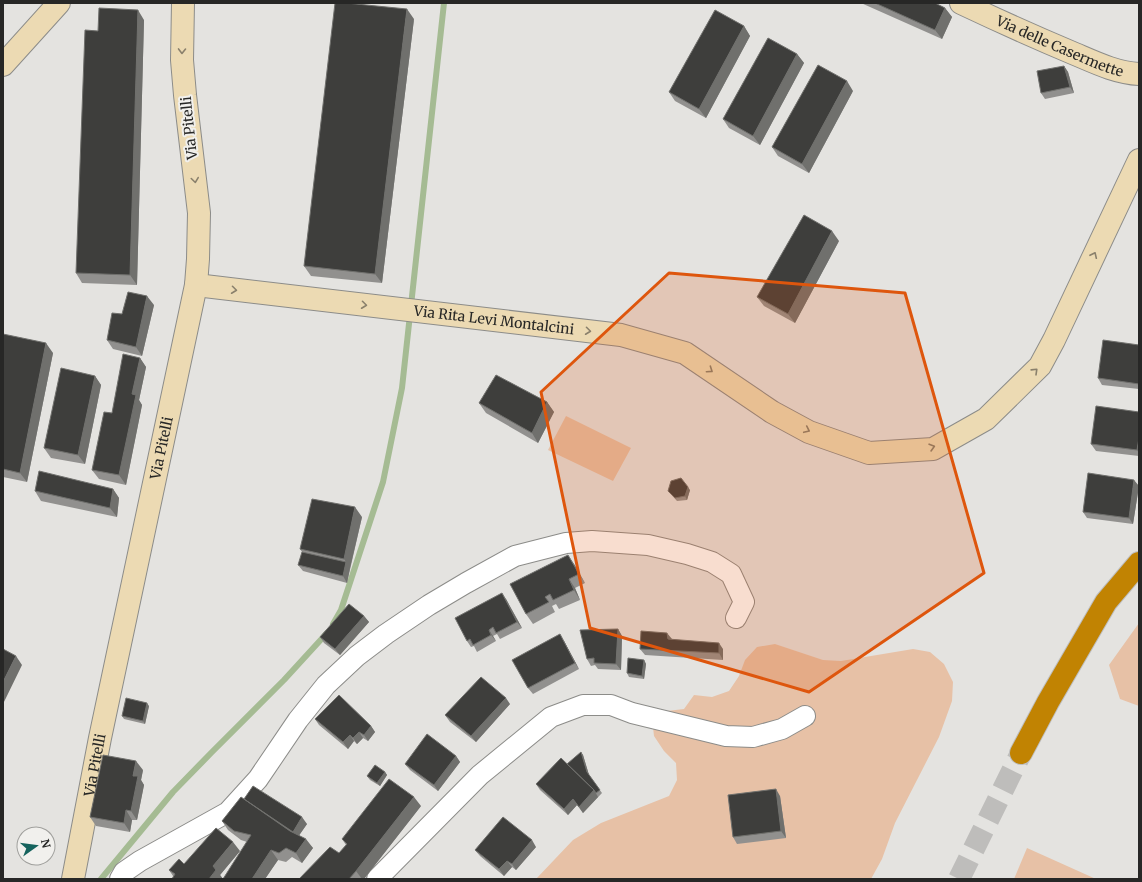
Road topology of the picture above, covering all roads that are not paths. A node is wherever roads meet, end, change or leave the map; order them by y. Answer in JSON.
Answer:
{"nodes":[{"id":1,"x":63,"y":3,"type":"edge"},
{"id":2,"x":961,"y":3,"type":"edge"},
{"id":3,"x":182,"y":6,"type":"edge"},
{"id":4,"x":3,"y":65,"type":"edge"},
{"id":5,"x":1139,"y":74,"type":"edge"},
{"id":6,"x":1139,"y":160,"type":"edge"},
{"id":7,"x":196,"y":285,"type":"junction"},
{"id":8,"x":1139,"y":563,"type":"edge"},
{"id":9,"x":736,"y":618,"type":"dead end"},
{"id":10,"x":805,"y":716,"type":"dead end"},
{"id":11,"x":1021,"y":753,"type":"tunnel mouth"},
{"id":12,"x":73,"y":879,"type":"edge"},
{"id":13,"x":120,"y":879,"type":"edge"},
{"id":14,"x":378,"y":879,"type":"edge"}],
"edges":[{"from":1,"to":4,"type":"main road"},
{"from":2,"to":5,"type":"main road","name":"Via delle Casermette"},
{"from":3,"to":7,"type":"main road","name":"Via Pitelli","one_way":true},
{"from":7,"to":6,"type":"main road","name":"Via Rita Levi Montalcini","one_way":true},
{"from":7,"to":12,"type":"main road","name":"Via Pitelli"},
{"from":8,"to":11,"type":"highway"},
{"from":9,"to":13,"type":"street"},
{"from":10,"to":14,"type":"street"}]}
